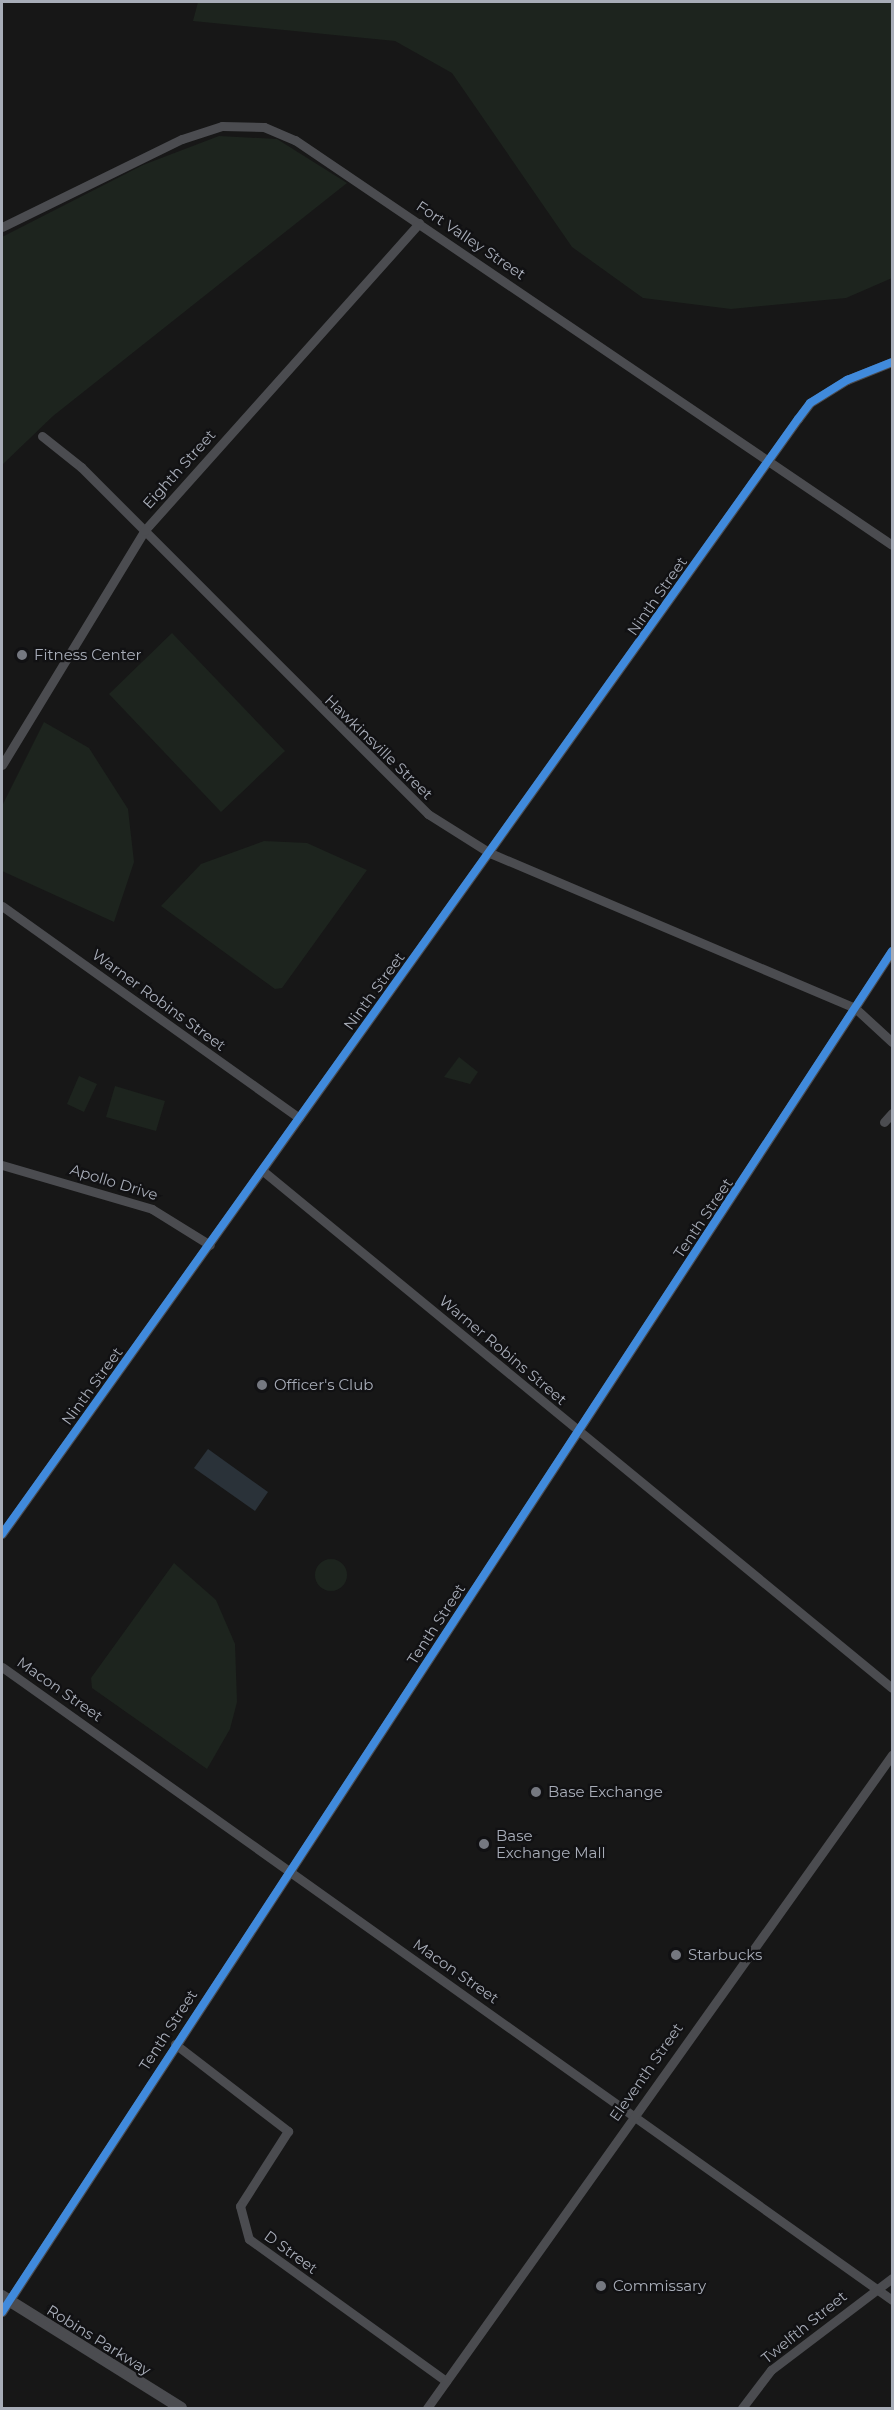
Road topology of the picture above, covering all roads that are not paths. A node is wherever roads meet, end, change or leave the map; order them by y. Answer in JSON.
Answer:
{"nodes":[{"id":1,"x":419,"y":223,"type":"junction"},
{"id":2,"x":2,"y":227,"type":"edge"},
{"id":3,"x":892,"y":362,"type":"edge"},
{"id":4,"x":42,"y":436,"type":"dead end"},
{"id":5,"x":767,"y":462,"type":"junction"},
{"id":6,"x":144,"y":531,"type":"junction"},
{"id":7,"x":892,"y":545,"type":"edge"},
{"id":8,"x":2,"y":765,"type":"edge"},
{"id":9,"x":490,"y":853,"type":"junction"},
{"id":10,"x":2,"y":906,"type":"edge"},
{"id":11,"x":892,"y":951,"type":"edge"},
{"id":12,"x":855,"y":1008,"type":"junction"},
{"id":13,"x":892,"y":1042,"type":"edge"},
{"id":14,"x":892,"y":1113,"type":"edge"},
{"id":15,"x":299,"y":1118,"type":"junction"},
{"id":16,"x":884,"y":1122,"type":"dead end"},
{"id":17,"x":2,"y":1165,"type":"edge"},
{"id":18,"x":263,"y":1171,"type":"junction"},
{"id":19,"x":210,"y":1245,"type":"junction"},
{"id":20,"x":579,"y":1431,"type":"junction"},
{"id":21,"x":2,"y":1534,"type":"edge"},
{"id":22,"x":2,"y":1667,"type":"edge"},
{"id":23,"x":892,"y":1688,"type":"edge"},
{"id":24,"x":892,"y":1755,"type":"edge"},
{"id":25,"x":288,"y":1871,"type":"junction"},
{"id":26,"x":175,"y":2044,"type":"junction"},
{"id":27,"x":634,"y":2115,"type":"junction"},
{"id":28,"x":892,"y":2278,"type":"edge"},
{"id":29,"x":875,"y":2288,"type":"junction"},
{"id":30,"x":5,"y":2298,"type":"edge"},
{"id":31,"x":892,"y":2300,"type":"edge"},
{"id":32,"x":2,"y":2312,"type":"edge"},
{"id":33,"x":446,"y":2381,"type":"junction"},
{"id":34,"x":181,"y":2409,"type":"edge"},
{"id":35,"x":427,"y":2409,"type":"edge"},
{"id":36,"x":742,"y":2409,"type":"edge"}],
"edges":[{"from":1,"to":2,"type":"street","name":"Fort Valley Street"},
{"from":1,"to":5,"type":"street","name":"Fort Valley Street"},
{"from":1,"to":6,"type":"street","name":"Eighth Street"},
{"from":3,"to":5,"type":"street","name":"Ninth Street"},
{"from":4,"to":6,"type":"street","name":"Hawkinsville Street"},
{"from":5,"to":7,"type":"street","name":"Fort Valley Street"},
{"from":5,"to":9,"type":"street","name":"Ninth Street"},
{"from":6,"to":8,"type":"street","name":"Eighth Street"},
{"from":6,"to":9,"type":"street","name":"Hawkinsville Street"},
{"from":9,"to":12,"type":"street","name":"Hawkinsville Street"},
{"from":9,"to":15,"type":"street","name":"Ninth Street"},
{"from":10,"to":15,"type":"street","name":"Warner Robins Street"},
{"from":11,"to":12,"type":"street","name":"Tenth Street"},
{"from":12,"to":13,"type":"street","name":"Hawkinsville Street"},
{"from":12,"to":20,"type":"street","name":"Tenth Street"},
{"from":14,"to":16,"type":"street"},
{"from":15,"to":18,"type":"street","name":"Ninth Street"},
{"from":17,"to":19,"type":"street","name":"Apollo Drive"},
{"from":18,"to":19,"type":"street","name":"Ninth Street"},
{"from":18,"to":20,"type":"street","name":"Warner Robins Street"},
{"from":19,"to":21,"type":"street","name":"Ninth Street"},
{"from":20,"to":23,"type":"street","name":"Warner Robins Street"},
{"from":20,"to":25,"type":"street","name":"Tenth Street"},
{"from":22,"to":25,"type":"street","name":"Macon Street"},
{"from":24,"to":27,"type":"street","name":"Eleventh Street"},
{"from":25,"to":26,"type":"street","name":"Tenth Street"},
{"from":25,"to":27,"type":"street","name":"Macon Street"},
{"from":26,"to":30,"type":"street","name":"Tenth Street"},
{"from":26,"to":33,"type":"street","name":"D Street"},
{"from":27,"to":29,"type":"street","name":"Macon Street"},
{"from":27,"to":33,"type":"street","name":"Eleventh Street"},
{"from":28,"to":29,"type":"street","name":"Twelfth Street"},
{"from":29,"to":31,"type":"street","name":"Macon Street"},
{"from":29,"to":36,"type":"street","name":"Twelfth Street"},
{"from":30,"to":32,"type":"street","name":"Tenth Street"},
{"from":30,"to":34,"type":"street","name":"Robins Parkway"},
{"from":33,"to":35,"type":"street","name":"Eleventh Street"}]}
